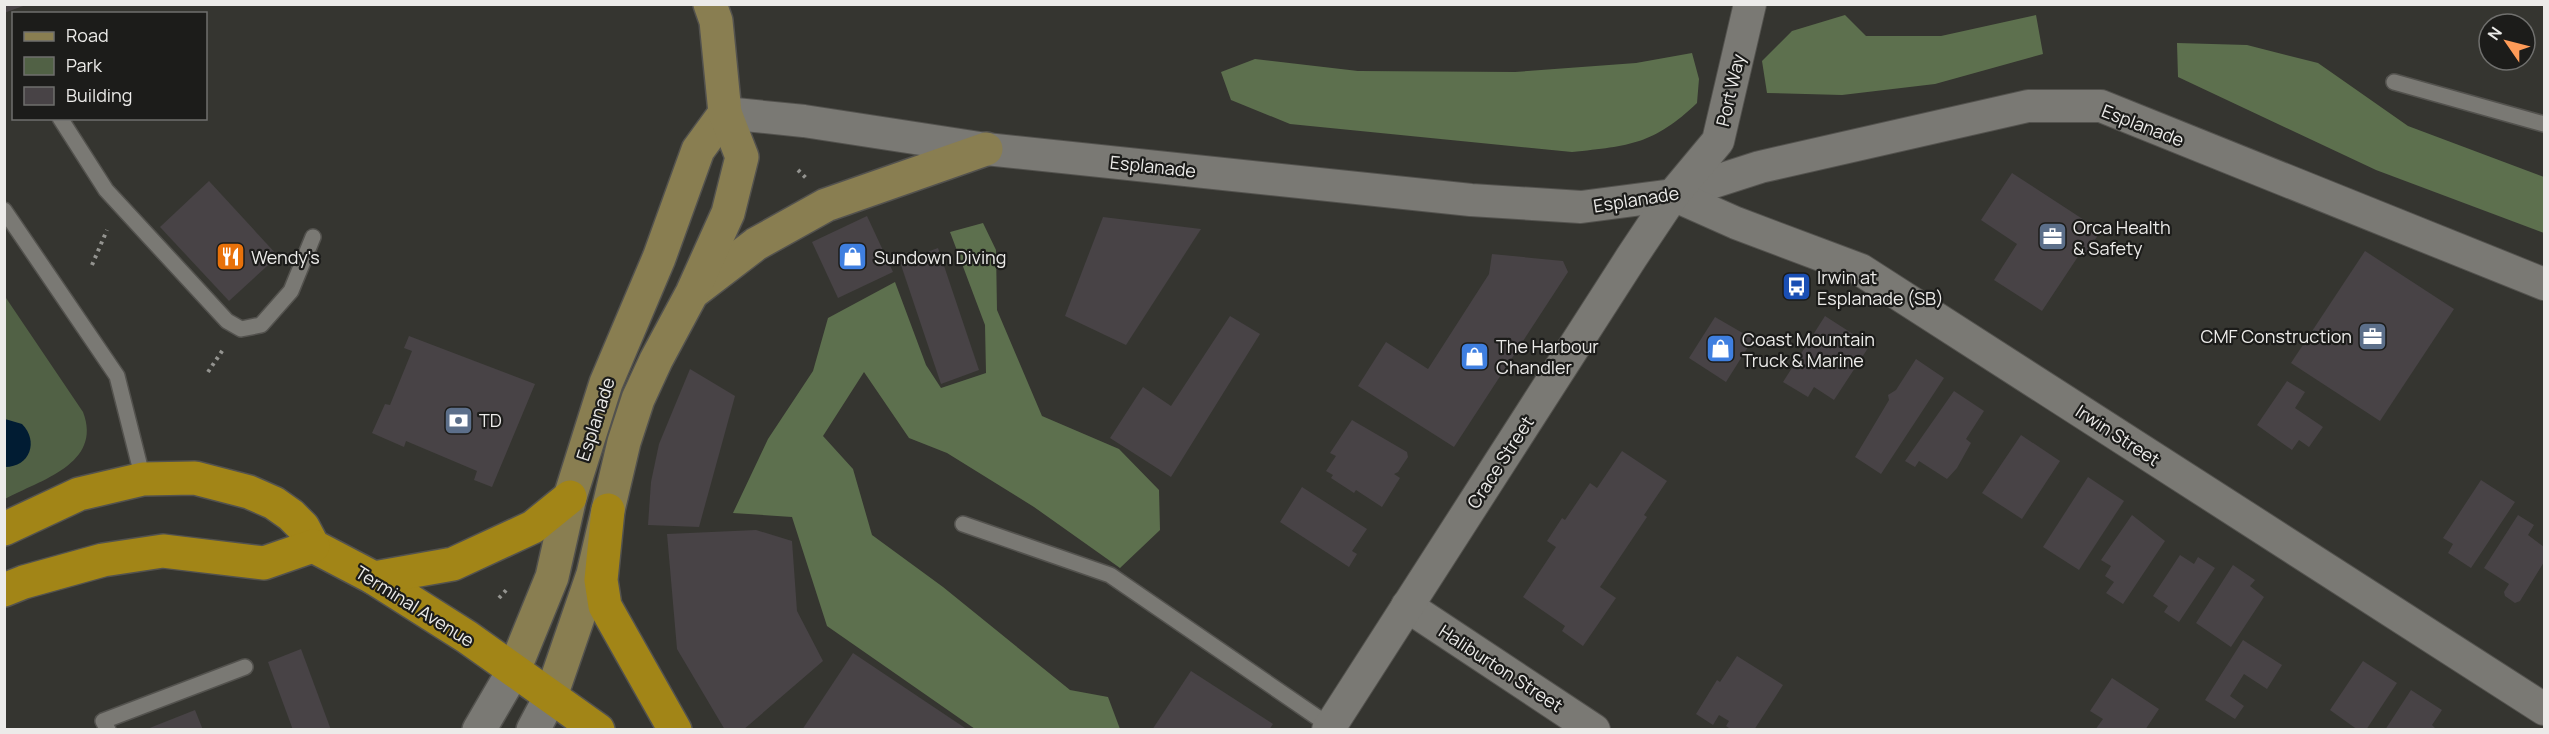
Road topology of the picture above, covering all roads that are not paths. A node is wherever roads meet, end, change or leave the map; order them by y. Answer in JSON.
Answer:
{"nodes":[{"id":1,"x":710,"y":4,"type":"edge"},
{"id":2,"x":1750,"y":4,"type":"edge"},
{"id":3,"x":2394,"y":82,"type":"dead end"},
{"id":4,"x":725,"y":113,"type":"junction"},
{"id":5,"x":61,"y":120,"type":"edge"},
{"id":6,"x":2544,"y":124,"type":"edge"},
{"id":7,"x":986,"y":149,"type":"junction"},
{"id":8,"x":1673,"y":195,"type":"junction"},
{"id":9,"x":4,"y":210,"type":"edge"},
{"id":10,"x":313,"y":237,"type":"dead end"},
{"id":11,"x":2544,"y":284,"type":"edge"},
{"id":12,"x":692,"y":293,"type":"junction"},
{"id":13,"x":143,"y":479,"type":"junction"},
{"id":14,"x":570,"y":497,"type":"junction"},
{"id":15,"x":608,"y":510,"type":"junction"},
{"id":16,"x":963,"y":524,"type":"dead end"},
{"id":17,"x":4,"y":529,"type":"edge"},
{"id":18,"x":313,"y":546,"type":"junction"},
{"id":19,"x":374,"y":578,"type":"junction"},
{"id":20,"x":4,"y":590,"type":"edge"},
{"id":21,"x":1407,"y":606,"type":"junction"},
{"id":22,"x":245,"y":667,"type":"dead end"},
{"id":23,"x":514,"y":670,"type":"junction"},
{"id":24,"x":551,"y":696,"type":"junction"},
{"id":25,"x":2544,"y":709,"type":"edge"},
{"id":26,"x":1329,"y":728,"type":"edge"},
{"id":27,"x":108,"y":729,"type":"edge"},
{"id":28,"x":479,"y":729,"type":"edge"},
{"id":29,"x":533,"y":729,"type":"edge"},
{"id":30,"x":598,"y":729,"type":"edge"},
{"id":31,"x":675,"y":729,"type":"edge"},
{"id":32,"x":1594,"y":729,"type":"edge"}],
"edges":[{"from":1,"to":4,"type":"main road"},
{"from":2,"to":8,"type":"street","name":"Port Way"},
{"from":3,"to":6,"type":"lane"},
{"from":4,"to":7,"type":"street","name":"Esplanade"},
{"from":4,"to":12,"type":"main road","name":"Esplanade"},
{"from":4,"to":14,"type":"main road","name":"Esplanade"},
{"from":5,"to":10,"type":"lane"},
{"from":7,"to":8,"type":"street","name":"Esplanade"},
{"from":7,"to":12,"type":"main road"},
{"from":8,"to":11,"type":"street","name":"Esplanade"},
{"from":8,"to":21,"type":"street","name":"Crace Street"},
{"from":8,"to":25,"type":"street","name":"Irwin Street"},
{"from":9,"to":13,"type":"lane"},
{"from":12,"to":15,"type":"main road","name":"Esplanade"},
{"from":13,"to":17,"type":"highway","name":"Terminal Avenue"},
{"from":13,"to":18,"type":"highway","name":"Terminal Avenue"},
{"from":14,"to":19,"type":"highway"},
{"from":14,"to":23,"type":"main road","name":"Esplanade"},
{"from":15,"to":24,"type":"main road","name":"Esplanade"},
{"from":15,"to":31,"type":"highway"},
{"from":16,"to":26,"type":"lane"},
{"from":18,"to":19,"type":"highway","name":"Terminal Avenue"},
{"from":18,"to":20,"type":"highway"},
{"from":19,"to":23,"type":"highway","name":"Terminal Avenue"},
{"from":21,"to":26,"type":"street","name":"Crace Street"},
{"from":21,"to":32,"type":"street","name":"Haliburton Street"},
{"from":22,"to":27,"type":"lane"},
{"from":23,"to":24,"type":"highway","name":"Terminal Avenue"},
{"from":23,"to":28,"type":"street","name":"Esplanade"},
{"from":24,"to":29,"type":"street","name":"Esplanade"},
{"from":24,"to":30,"type":"highway","name":"Terminal Avenue"}]}
